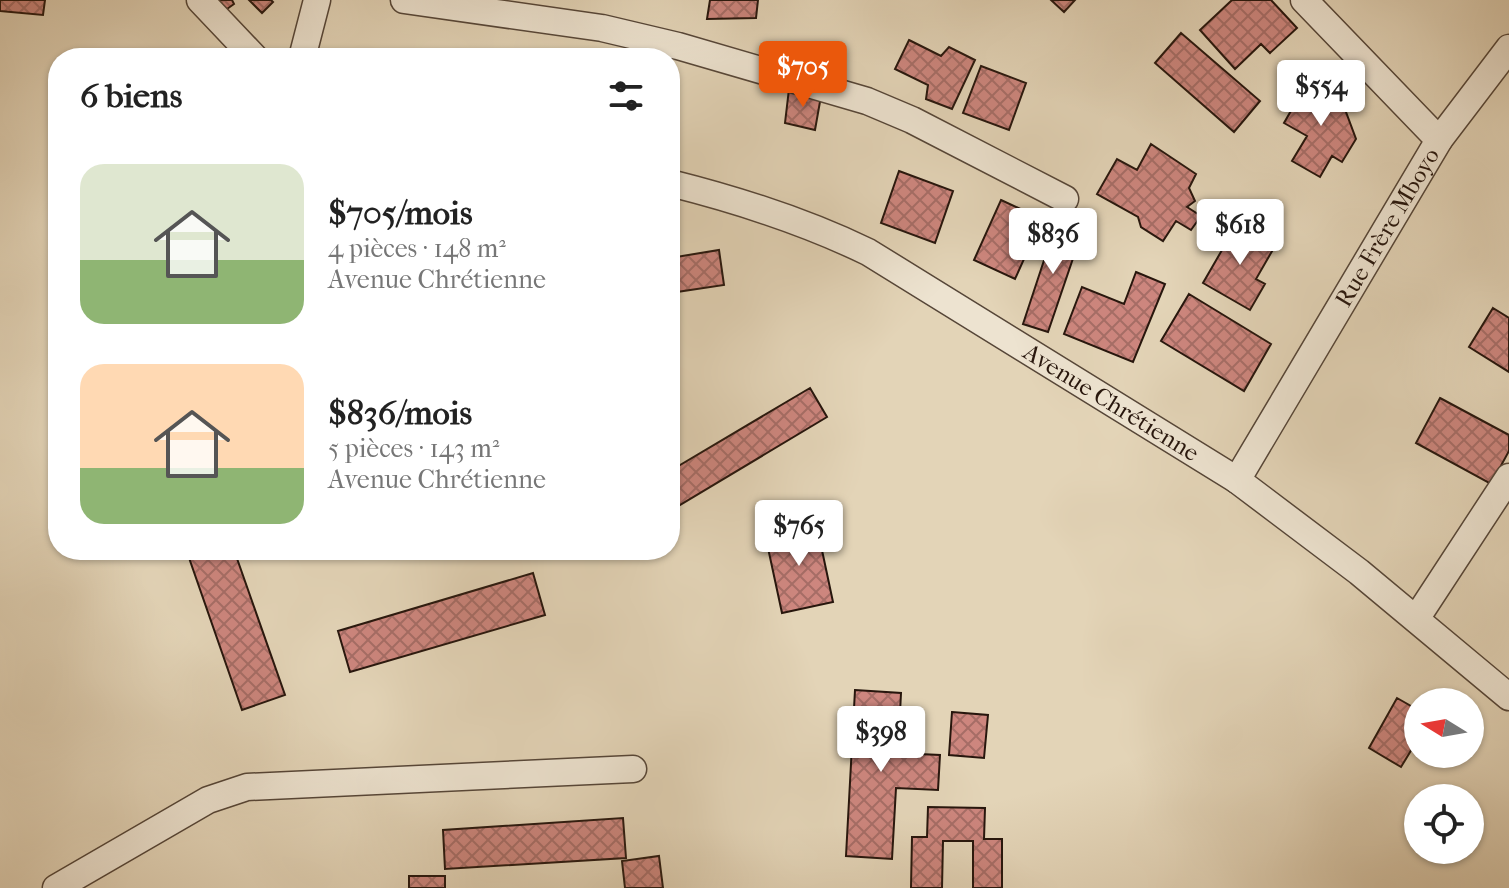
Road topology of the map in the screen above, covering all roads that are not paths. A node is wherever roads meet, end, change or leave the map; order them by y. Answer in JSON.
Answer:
{"nodes":[{"id":1,"x":200,"y":0,"type":"edge"},
{"id":2,"x":317,"y":0,"type":"edge"},
{"id":3,"x":404,"y":0,"type":"edge"},
{"id":4,"x":1304,"y":0,"type":"edge"},
{"id":5,"x":246,"y":48,"type":"edge"},
{"id":6,"x":305,"y":48,"type":"edge"},
{"id":7,"x":1509,"y":48,"type":"edge"},
{"id":8,"x":1439,"y":140,"type":"junction"},
{"id":9,"x":680,"y":186,"type":"edge"},
{"id":10,"x":1065,"y":199,"type":"dead end"},
{"id":11,"x":1509,"y":477,"type":"edge"},
{"id":12,"x":1237,"y":480,"type":"junction"},
{"id":13,"x":1416,"y":619,"type":"junction"},
{"id":14,"x":1509,"y":697,"type":"edge"},
{"id":15,"x":633,"y":769,"type":"dead end"},
{"id":16,"x":56,"y":888,"type":"edge"}],
"edges":[{"from":1,"to":5,"type":"street"},
{"from":2,"to":6,"type":"street"},
{"from":3,"to":10,"type":"street"},
{"from":4,"to":8,"type":"street","name":"Rue Frère Mboyo"},
{"from":7,"to":8,"type":"street"},
{"from":8,"to":12,"type":"street","name":"Rue Frère Mboyo"},
{"from":9,"to":12,"type":"street","name":"Avenue Chrétienne"},
{"from":11,"to":13,"type":"street"},
{"from":12,"to":13,"type":"street","name":"Avenue Chrétienne"},
{"from":13,"to":14,"type":"street","name":"Avenue Chrétienne"},
{"from":15,"to":16,"type":"street"}]}
